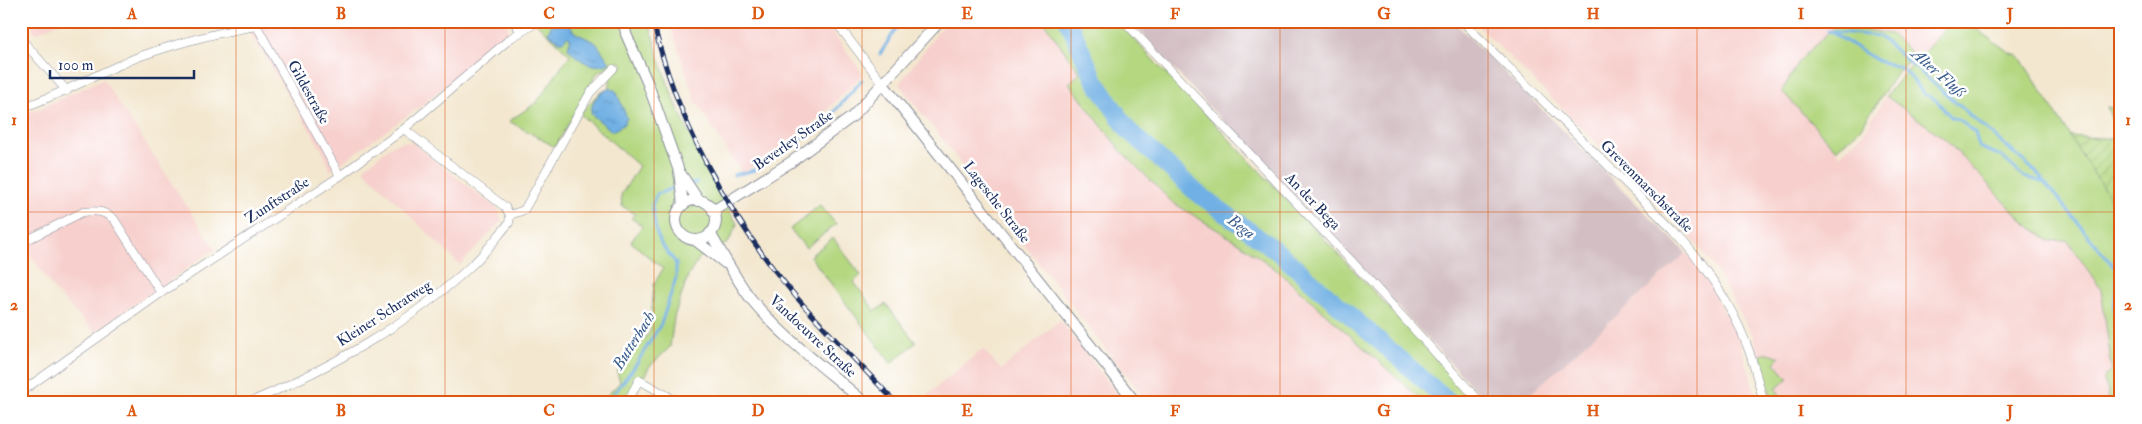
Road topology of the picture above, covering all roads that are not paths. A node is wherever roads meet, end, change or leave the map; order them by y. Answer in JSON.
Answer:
{"nodes":[{"id":1,"x":513,"y":21,"type":"edge"},
{"id":2,"x":539,"y":21,"type":"edge"},
{"id":3,"x":615,"y":21,"type":"edge"},
{"id":4,"x":624,"y":21,"type":"edge"},
{"id":5,"x":835,"y":21,"type":"edge"},
{"id":6,"x":940,"y":21,"type":"edge"},
{"id":7,"x":1124,"y":21,"type":"edge"},
{"id":8,"x":1462,"y":21,"type":"edge"},
{"id":9,"x":255,"y":24,"type":"edge"},
{"id":10,"x":521,"y":32,"type":"junction"},
{"id":11,"x":626,"y":34,"type":"junction"},
{"id":12,"x":21,"y":39,"type":"edge"},
{"id":13,"x":613,"y":69,"type":"dead end"},
{"id":14,"x":883,"y":84,"type":"junction"},
{"id":15,"x":67,"y":91,"type":"junction"},
{"id":16,"x":21,"y":108,"type":"edge"},
{"id":17,"x":404,"y":128,"type":"junction"},
{"id":18,"x":679,"y":171,"type":"junction"},
{"id":19,"x":340,"y":176,"type":"junction"},
{"id":20,"x":699,"y":201,"type":"junction"},
{"id":21,"x":683,"y":205,"type":"junction"},
{"id":22,"x":713,"y":210,"type":"junction"},
{"id":23,"x":510,"y":215,"type":"junction"},
{"id":24,"x":710,"y":234,"type":"junction"},
{"id":25,"x":695,"y":240,"type":"junction"},
{"id":26,"x":21,"y":242,"type":"edge"},
{"id":27,"x":726,"y":263,"type":"junction"},
{"id":28,"x":161,"y":293,"type":"junction"},
{"id":29,"x":21,"y":392,"type":"edge"},
{"id":30,"x":631,"y":395,"type":"dead end"},
{"id":31,"x":248,"y":403,"type":"edge"},
{"id":32,"x":680,"y":403,"type":"edge"},
{"id":33,"x":865,"y":403,"type":"edge"},
{"id":34,"x":1136,"y":403,"type":"edge"},
{"id":35,"x":1481,"y":403,"type":"edge"},
{"id":36,"x":1764,"y":403,"type":"edge"}],
"edges":[{"from":1,"to":10,"type":"street"},
{"from":2,"to":10,"type":"street","name":"Zunftstraße"},
{"from":3,"to":11,"type":"street"},
{"from":4,"to":11,"type":"street"},
{"from":5,"to":14,"type":"street","name":"Lagesche Straße"},
{"from":6,"to":14,"type":"street","name":"Beverley Straße"},
{"from":7,"to":35,"type":"street","name":"An der Bega"},
{"from":8,"to":36,"type":"street","name":"Grevenmarschstraße"},
{"from":9,"to":15,"type":"street"},
{"from":9,"to":19,"type":"street","name":"Gildestraße"},
{"from":10,"to":17,"type":"street","name":"Zunftstraße"},
{"from":11,"to":18,"type":"street"},
{"from":12,"to":15,"type":"street"},
{"from":13,"to":23,"type":"street","name":"Kleiner Schratweg"},
{"from":14,"to":22,"type":"street","name":"Beverley Straße"},
{"from":14,"to":34,"type":"street","name":"Lagesche Straße"},
{"from":15,"to":16,"type":"street"},
{"from":17,"to":19,"type":"street","name":"Zunftstraße"},
{"from":17,"to":23,"type":"street"},
{"from":18,"to":20,"type":"street"},
{"from":18,"to":21,"type":"street"},
{"from":19,"to":28,"type":"street","name":"Zunftstraße"},
{"from":20,"to":21,"type":"street"},
{"from":20,"to":22,"type":"street"},
{"from":21,"to":25,"type":"street"},
{"from":22,"to":24,"type":"street"},
{"from":23,"to":31,"type":"street","name":"Kleiner Schratweg"},
{"from":24,"to":25,"type":"street"},
{"from":24,"to":27,"type":"street","name":"Vandoeuvre Straße"},
{"from":25,"to":27,"type":"street","name":"Vandoeuvre Straße"},
{"from":26,"to":28,"type":"street"},
{"from":27,"to":33,"type":"street","name":"Vandoeuvre Straße"},
{"from":28,"to":29,"type":"street","name":"Zunftstraße"},
{"from":30,"to":32,"type":"street"}]}
